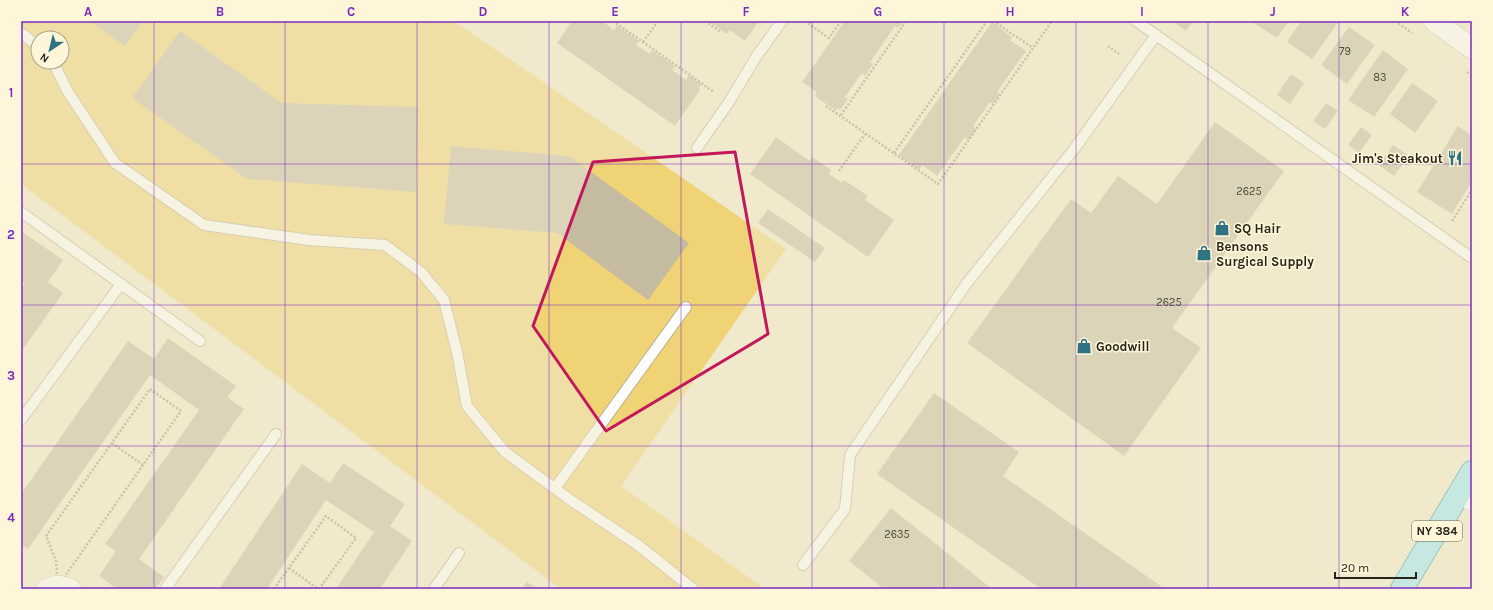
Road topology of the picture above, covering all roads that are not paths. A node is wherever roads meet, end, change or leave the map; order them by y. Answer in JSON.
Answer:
{"nodes":[{"id":1,"x":782,"y":21,"type":"edge"},
{"id":2,"x":1136,"y":21,"type":"edge"},
{"id":3,"x":1434,"y":21,"type":"edge"},
{"id":4,"x":21,"y":33,"type":"edge"},
{"id":5,"x":1156,"y":35,"type":"junction"},
{"id":6,"x":30,"y":40,"type":"edge"},
{"id":7,"x":1472,"y":48,"type":"edge"},
{"id":8,"x":57,"y":70,"type":"edge"},
{"id":9,"x":697,"y":148,"type":"dead end"},
{"id":10,"x":21,"y":212,"type":"edge"},
{"id":11,"x":1472,"y":258,"type":"edge"},
{"id":12,"x":121,"y":284,"type":"junction"},
{"id":13,"x":686,"y":307,"type":"dead end"},
{"id":14,"x":200,"y":341,"type":"dead end"},
{"id":15,"x":21,"y":420,"type":"edge"},
{"id":16,"x":276,"y":434,"type":"dead end"},
{"id":17,"x":1472,"y":472,"type":"edge"},
{"id":18,"x":555,"y":488,"type":"junction"},
{"id":19,"x":1466,"y":496,"type":"edge"},
{"id":20,"x":459,"y":553,"type":"dead end"},
{"id":21,"x":803,"y":565,"type":"dead end"},
{"id":22,"x":165,"y":589,"type":"edge"},
{"id":23,"x":434,"y":589,"type":"edge"},
{"id":24,"x":693,"y":589,"type":"edge"},
{"id":25,"x":1402,"y":589,"type":"edge"}],
"edges":[{"from":1,"to":9,"type":"lane"},
{"from":2,"to":5,"type":"lane"},
{"from":3,"to":7,"type":"street"},
{"from":4,"to":6,"type":"lane"},
{"from":5,"to":11,"type":"lane"},
{"from":5,"to":21,"type":"lane"},
{"from":8,"to":18,"type":"lane"},
{"from":10,"to":12,"type":"lane"},
{"from":12,"to":14,"type":"lane"},
{"from":12,"to":15,"type":"lane"},
{"from":13,"to":18,"type":"lane"},
{"from":16,"to":22,"type":"lane"},
{"from":17,"to":19,"type":"main road","number":"NY 384"},
{"from":18,"to":24,"type":"lane"},
{"from":19,"to":25,"type":"main road","number":"NY 384"},
{"from":20,"to":23,"type":"lane"}]}
